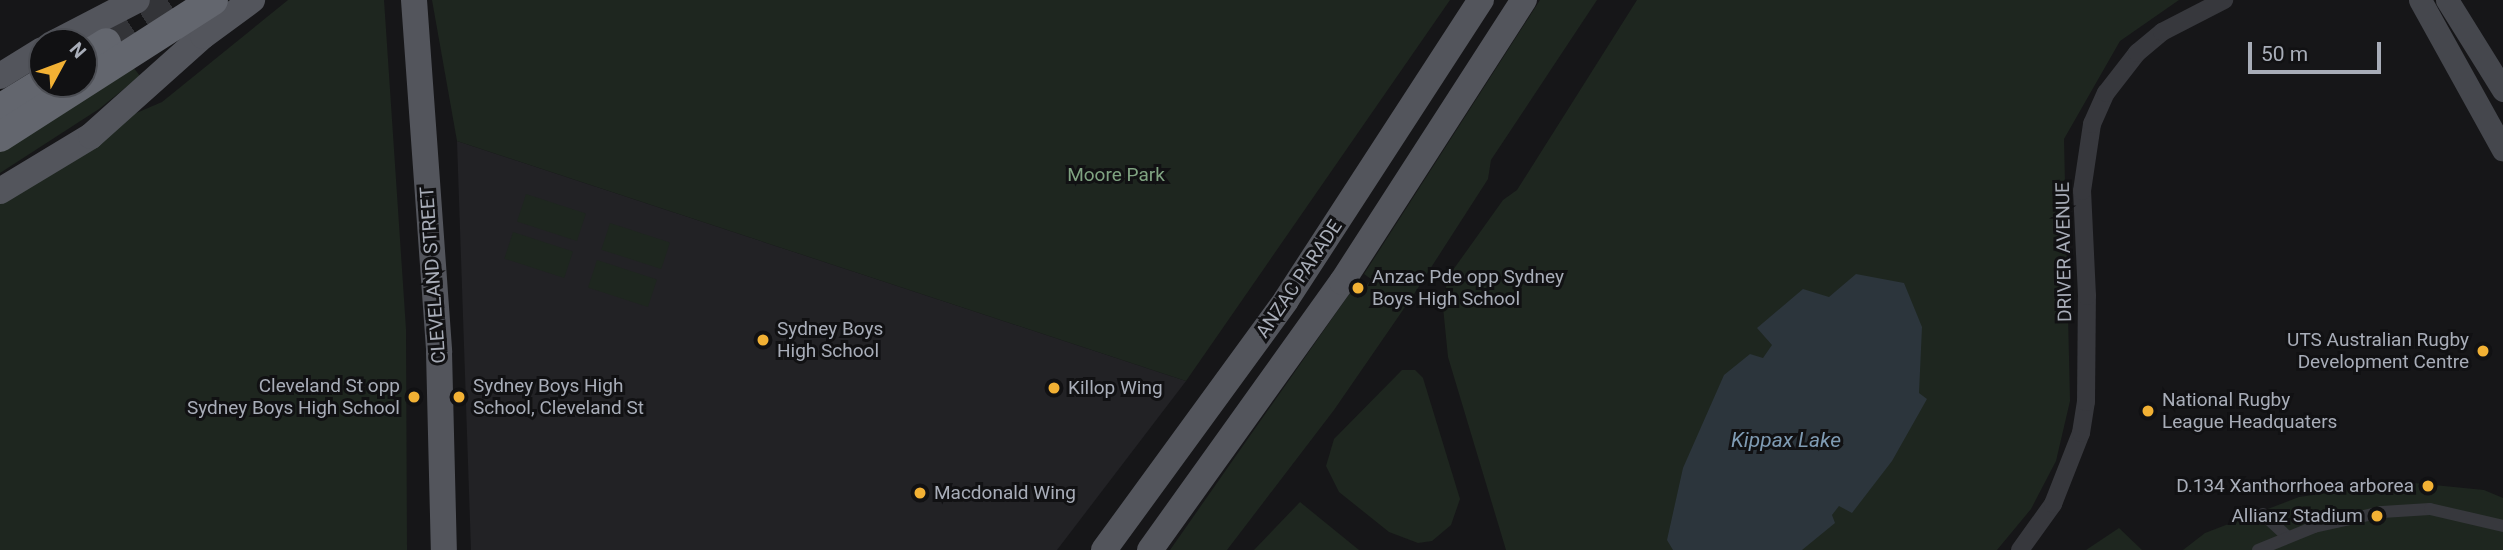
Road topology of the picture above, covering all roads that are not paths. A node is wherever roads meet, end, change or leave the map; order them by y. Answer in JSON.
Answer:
{"nodes":[{"id":1,"x":137,"y":0,"type":"edge"},
{"id":2,"x":214,"y":0,"type":"edge"},
{"id":3,"x":252,"y":0,"type":"edge"},
{"id":4,"x":396,"y":0,"type":"edge"},
{"id":5,"x":414,"y":0,"type":"edge"},
{"id":6,"x":1481,"y":0,"type":"edge"},
{"id":7,"x":1524,"y":0,"type":"edge"},
{"id":8,"x":2224,"y":0,"type":"edge"},
{"id":9,"x":2420,"y":0,"type":"edge"},
{"id":10,"x":2447,"y":0,"type":"edge"},
{"id":11,"x":2462,"y":0,"type":"edge"},
{"id":12,"x":83,"y":28,"type":"edge"},
{"id":13,"x":414,"y":37,"type":"junction"},
{"id":14,"x":28,"y":59,"type":"edge"},
{"id":15,"x":0,"y":76,"type":"edge"},
{"id":16,"x":2503,"y":87,"type":"edge"},
{"id":17,"x":28,"y":92,"type":"edge"},
{"id":18,"x":0,"y":109,"type":"edge"},
{"id":19,"x":0,"y":137,"type":"edge"},
{"id":20,"x":2503,"y":150,"type":"edge"},
{"id":21,"x":0,"y":191,"type":"edge"},
{"id":22,"x":2263,"y":514,"type":"dead end"},
{"id":23,"x":2501,"y":522,"type":"edge"},
{"id":24,"x":2288,"y":537,"type":"junction"},
{"id":25,"x":444,"y":550,"type":"edge"},
{"id":26,"x":1104,"y":550,"type":"edge"},
{"id":27,"x":1150,"y":550,"type":"edge"},
{"id":28,"x":2020,"y":550,"type":"edge"},
{"id":29,"x":2258,"y":550,"type":"edge"}],
"edges":[{"from":1,"to":12,"type":"main road"},
{"from":2,"to":19,"type":"highway"},
{"from":3,"to":21,"type":"main road"},
{"from":4,"to":13,"type":"main road"},
{"from":5,"to":13,"type":"main road","name":"CLEVELAND STREET"},
{"from":6,"to":26,"type":"main road","name":"ANZAC PARADE"},
{"from":7,"to":27,"type":"main road","name":"ANZAC PARADE"},
{"from":8,"to":28,"type":"street","name":"DRIVER AVENUE"},
{"from":9,"to":20,"type":"main road"},
{"from":10,"to":16,"type":"main road"},
{"from":11,"to":16,"type":"main road"},
{"from":13,"to":25,"type":"main road","name":"CLEVELAND STREET"},
{"from":14,"to":15,"type":"main road"},
{"from":17,"to":18,"type":"highway"},
{"from":22,"to":24,"type":"street"},
{"from":23,"to":24,"type":"street"},
{"from":24,"to":29,"type":"street"}]}
